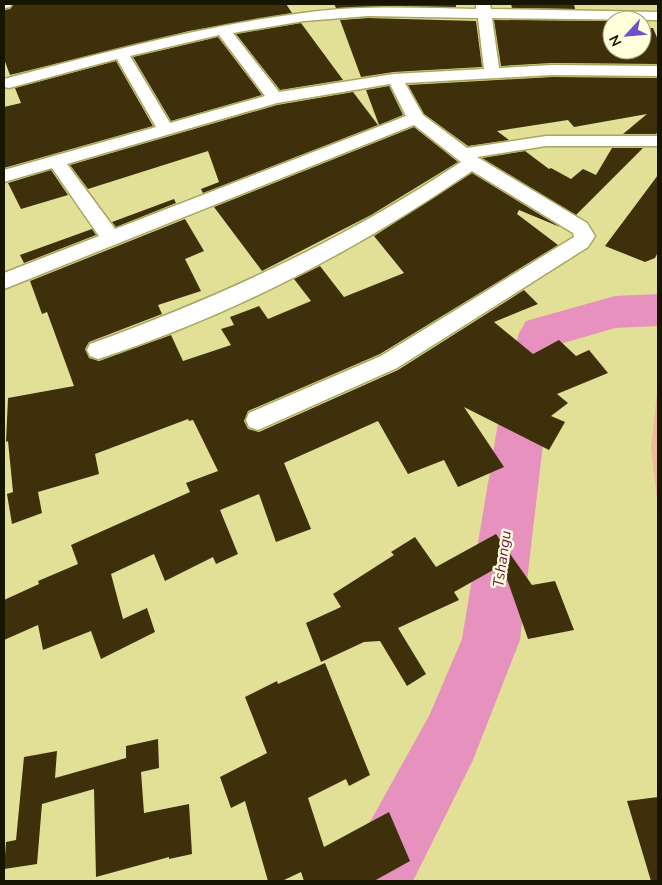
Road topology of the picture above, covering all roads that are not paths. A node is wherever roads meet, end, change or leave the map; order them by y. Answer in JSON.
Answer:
{"nodes":[{"id":1,"x":484,"y":8,"type":"edge"},
{"id":2,"x":658,"y":16,"type":"edge"},
{"id":3,"x":222,"y":30,"type":"junction"},
{"id":4,"x":121,"y":53,"type":"junction"},
{"id":5,"x":658,"y":71,"type":"edge"},
{"id":6,"x":492,"y":73,"type":"junction"},
{"id":7,"x":394,"y":79,"type":"junction"},
{"id":8,"x":9,"y":83,"type":"dead end"},
{"id":9,"x":275,"y":98,"type":"junction"},
{"id":10,"x":416,"y":118,"type":"junction"},
{"id":11,"x":165,"y":128,"type":"junction"},
{"id":12,"x":658,"y":140,"type":"edge"},
{"id":13,"x":468,"y":159,"type":"junction"},
{"id":14,"x":55,"y":160,"type":"junction"},
{"id":15,"x":4,"y":176,"type":"edge"},
{"id":16,"x":112,"y":238,"type":"junction"},
{"id":17,"x":4,"y":280,"type":"edge"},
{"id":18,"x":98,"y":350,"type":"dead end"},
{"id":19,"x":258,"y":420,"type":"dead end"}],
"edges":[{"from":1,"to":2,"type":"street"},
{"from":1,"to":3,"type":"street"},
{"from":1,"to":6,"type":"street"},
{"from":3,"to":4,"type":"street"},
{"from":3,"to":9,"type":"street"},
{"from":4,"to":8,"type":"street"},
{"from":4,"to":11,"type":"street"},
{"from":5,"to":6,"type":"street"},
{"from":6,"to":7,"type":"street"},
{"from":7,"to":9,"type":"street"},
{"from":7,"to":10,"type":"street"},
{"from":9,"to":11,"type":"street"},
{"from":10,"to":13,"type":"street"},
{"from":10,"to":16,"type":"street"},
{"from":11,"to":14,"type":"street"},
{"from":12,"to":13,"type":"street"},
{"from":13,"to":18,"type":"street"},
{"from":13,"to":19,"type":"street"},
{"from":14,"to":15,"type":"street"},
{"from":14,"to":16,"type":"street"},
{"from":16,"to":17,"type":"street"}]}
